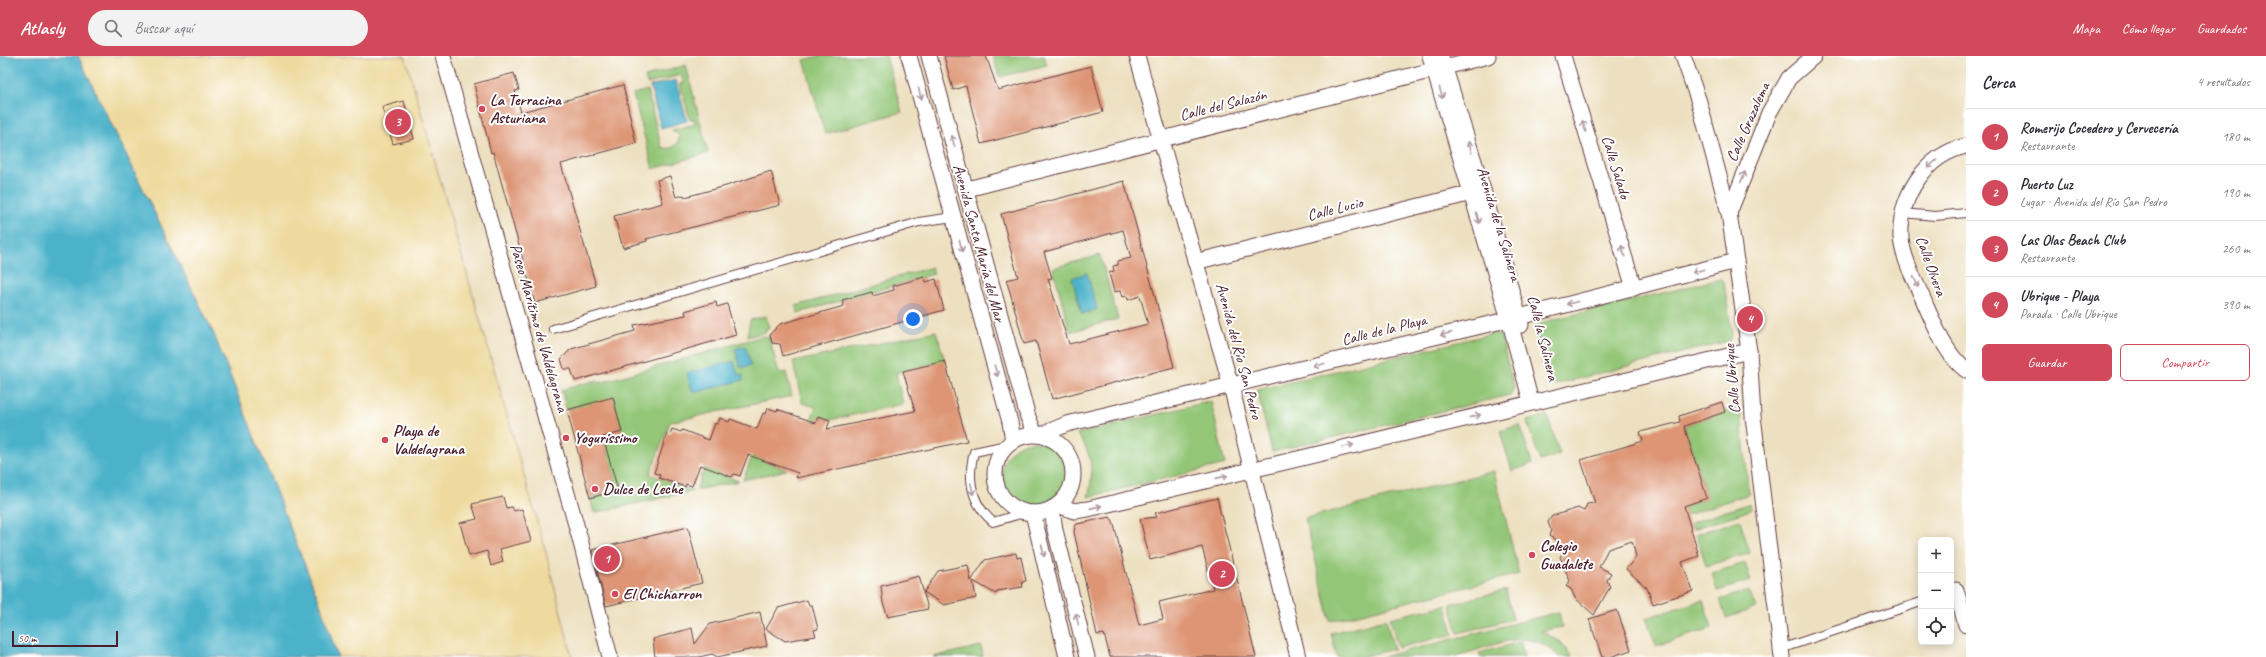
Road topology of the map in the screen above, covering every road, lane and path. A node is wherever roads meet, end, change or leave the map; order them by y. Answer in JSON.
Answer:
{"nodes":[{"id":1,"x":434,"y":56,"type":"edge"},
{"id":2,"x":443,"y":56,"type":"edge"},
{"id":3,"x":909,"y":56,"type":"edge"},
{"id":4,"x":929,"y":56,"type":"edge"},
{"id":5,"x":1136,"y":56,"type":"edge"},
{"id":6,"x":1488,"y":56,"type":"edge"},
{"id":7,"x":1563,"y":56,"type":"edge"},
{"id":8,"x":1683,"y":56,"type":"edge"},
{"id":9,"x":1814,"y":56,"type":"edge"},
{"id":10,"x":1438,"y":62,"type":"edge"},
{"id":11,"x":1160,"y":140,"type":"junction"},
{"id":12,"x":1966,"y":146,"type":"edge"},
{"id":13,"x":967,"y":189,"type":"junction"},
{"id":14,"x":1477,"y":192,"type":"junction"},
{"id":15,"x":1729,"y":213,"type":"junction"},
{"id":16,"x":1903,"y":213,"type":"junction"},
{"id":17,"x":1966,"y":213,"type":"edge"},
{"id":18,"x":953,"y":217,"type":"junction"},
{"id":19,"x":1736,"y":261,"type":"junction"},
{"id":20,"x":1195,"y":262,"type":"junction"},
{"id":21,"x":1634,"y":288,"type":"junction"},
{"id":22,"x":1514,"y":318,"type":"junction"},
{"id":23,"x":553,"y":329,"type":"dead end"},
{"id":24,"x":1749,"y":351,"type":"junction"},
{"id":25,"x":1966,"y":370,"type":"edge"},
{"id":26,"x":1231,"y":386,"type":"junction"},
{"id":27,"x":1535,"y":401,"type":"junction"},
{"id":28,"x":1038,"y":435,"type":"junction"},
{"id":29,"x":1010,"y":443,"type":"junction"},
{"id":30,"x":1252,"y":470,"type":"junction"},
{"id":31,"x":1055,"y":507,"type":"junction"},
{"id":32,"x":1030,"y":513,"type":"junction"},
{"id":33,"x":1958,"y":590,"type":"edge"},
{"id":34,"x":1918,"y":603,"type":"edge"},
{"id":35,"x":1966,"y":625,"type":"edge"},
{"id":36,"x":1781,"y":653,"type":"edge"},
{"id":37,"x":601,"y":657,"type":"edge"},
{"id":38,"x":610,"y":657,"type":"edge"},
{"id":39,"x":1067,"y":657,"type":"edge"},
{"id":40,"x":1087,"y":657,"type":"edge"},
{"id":41,"x":1298,"y":657,"type":"edge"}],
"edges":[{"from":1,"to":37,"type":"street","name":"Paseo Marítimo de Valdelagrana"},
{"from":2,"to":38,"type":"street","name":"Paseo Marítimo de Valdelagrana"},
{"from":3,"to":18,"type":"street","name":"Avenida Santa María del Mar","one_way":true},
{"from":13,"to":4,"type":"street","name":"Avenida Santa María del Mar","one_way":true},
{"from":5,"to":11,"type":"street","name":"Avenida del Río San Pedro"},
{"from":6,"to":10,"type":"street","name":"Calle del Salazón"},
{"from":21,"to":7,"type":"street","name":"Calle Salado","one_way":true},
{"from":8,"to":15,"type":"street","name":"Calle Ubrique"},
{"from":15,"to":9,"type":"street","name":"Calle Grazalema","one_way":true},
{"from":10,"to":11,"type":"street","name":"Calle del Salazón"},
{"from":10,"to":14,"type":"street","name":"Avenida de la Salinera"},
{"from":11,"to":13,"type":"street","name":"Calle del Salazón"},
{"from":11,"to":20,"type":"street","name":"Avenida del Río San Pedro"},
{"from":12,"to":16,"type":"street","name":"Calle Olvera","one_way":true},
{"from":13,"to":28,"type":"street","name":"Avenida Santa María del Mar"},
{"from":14,"to":20,"type":"street","name":"Calle Lucio"},
{"from":14,"to":22,"type":"street","name":"Avenida de la Salinera"},
{"from":15,"to":19,"type":"street","name":"Calle Ubrique"},
{"from":16,"to":17,"type":"lane"},
{"from":16,"to":25,"type":"street","name":"Calle Olvera","one_way":true},
{"from":18,"to":23,"type":"lane"},
{"from":18,"to":29,"type":"street","name":"Avenida Santa María del Mar","one_way":true},
{"from":19,"to":21,"type":"street","name":"Calle de la Playa","one_way":true},
{"from":19,"to":24,"type":"street","name":"Calle Ubrique"},
{"from":20,"to":26,"type":"street","name":"Avenida del Río San Pedro"},
{"from":21,"to":22,"type":"street","name":"Calle de la Playa","one_way":true},
{"from":22,"to":26,"type":"street","name":"Calle de la Playa","one_way":true},
{"from":22,"to":27,"type":"street","name":"Avenida de la Salinera"},
{"from":24,"to":27,"type":"street"},
{"from":24,"to":36,"type":"street","name":"Calle Ubrique"},
{"from":26,"to":28,"type":"street","name":"Calle de la Playa"},
{"from":26,"to":30,"type":"street","name":"Avenida del Río San Pedro"},
{"from":30,"to":27,"type":"street","one_way":true},
{"from":28,"to":29,"type":"street"},
{"from":28,"to":31,"type":"street"},
{"from":29,"to":32,"type":"street"},
{"from":29,"to":32,"type":"lane","one_way":true},
{"from":31,"to":30,"type":"street","one_way":true},
{"from":30,"to":41,"type":"street","name":"Avenida del Río San Pedro"},
{"from":31,"to":32,"type":"street"},
{"from":40,"to":31,"type":"street","one_way":true},
{"from":32,"to":39,"type":"street","one_way":true},
{"from":33,"to":35,"type":"street"},
{"from":34,"to":36,"type":"lane"}]}
